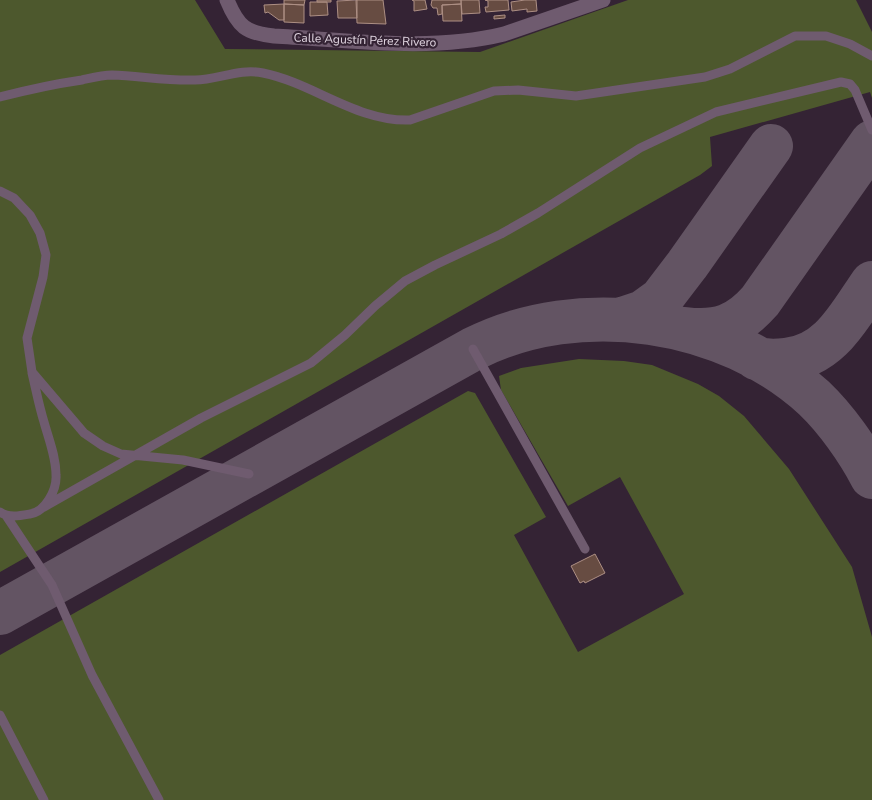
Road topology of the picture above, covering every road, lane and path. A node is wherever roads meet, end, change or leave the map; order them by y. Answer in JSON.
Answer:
{"nodes":[{"id":1,"x":227,"y":0,"type":"edge"},
{"id":2,"x":603,"y":0,"type":"edge"},
{"id":3,"x":872,"y":56,"type":"edge"},
{"id":4,"x":0,"y":97,"type":"edge"},
{"id":5,"x":872,"y":130,"type":"edge"},
{"id":6,"x":0,"y":191,"type":"edge"},
{"id":7,"x":473,"y":349,"type":"dead end"},
{"id":8,"x":32,"y":372,"type":"junction"},
{"id":9,"x":134,"y":456,"type":"junction"},
{"id":10,"x":249,"y":474,"type":"dead end"},
{"id":11,"x":44,"y":507,"type":"junction"},
{"id":12,"x":4,"y":514,"type":"edge"},
{"id":13,"x":585,"y":549,"type":"dead end"},
{"id":14,"x":0,"y":714,"type":"edge"},
{"id":15,"x":44,"y":800,"type":"edge"},
{"id":16,"x":159,"y":800,"type":"edge"}],
"edges":[{"from":1,"to":2,"type":"street","name":"Calle Agustín Pérez Rivero"},
{"from":3,"to":4,"type":"lane"},
{"from":5,"to":9,"type":"lane"},
{"from":6,"to":8,"type":"lane"},
{"from":7,"to":13,"type":"lane"},
{"from":8,"to":9,"type":"lane"},
{"from":8,"to":11,"type":"lane"},
{"from":9,"to":10,"type":"lane"},
{"from":9,"to":11,"type":"lane"},
{"from":11,"to":12,"type":"lane"},
{"from":12,"to":16,"type":"lane"},
{"from":14,"to":15,"type":"lane"}]}
